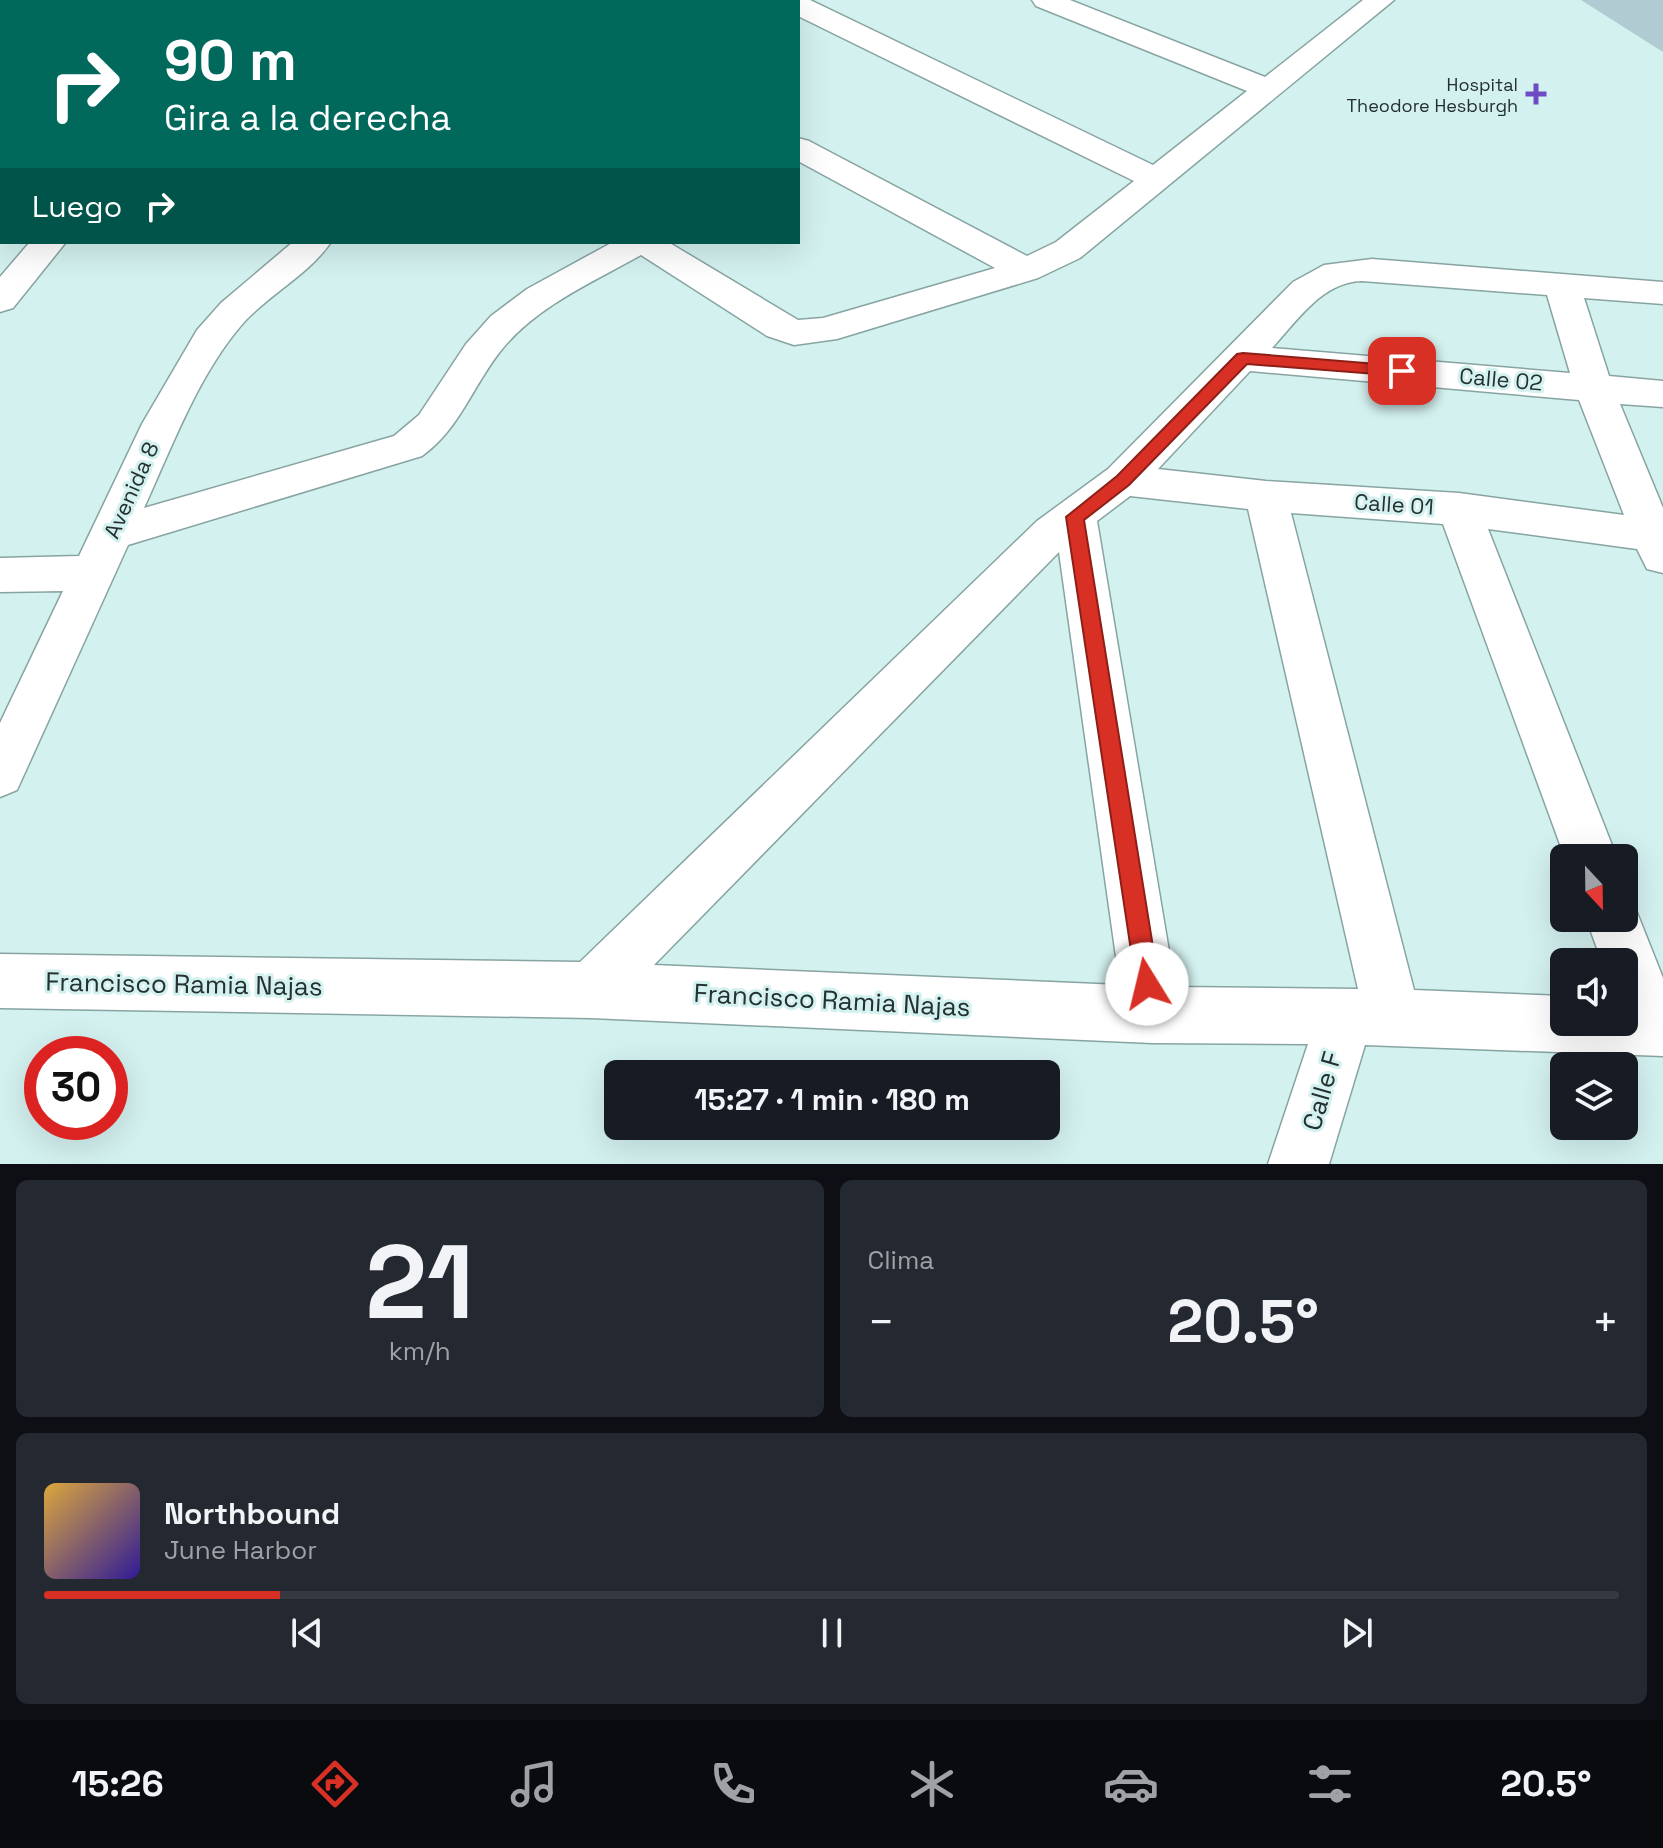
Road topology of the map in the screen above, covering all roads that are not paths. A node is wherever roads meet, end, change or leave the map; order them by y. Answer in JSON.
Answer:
{"nodes":[{"id":1,"x":1046,"y":0,"type":"edge"},
{"id":2,"x":800,"y":6,"type":"edge"},
{"id":3,"x":1360,"y":6,"type":"edge"},
{"id":4,"x":1268,"y":89,"type":"junction"},
{"id":5,"x":800,"y":149,"type":"edge"},
{"id":6,"x":1156,"y":179,"type":"junction"},
{"id":7,"x":47,"y":244,"type":"edge"},
{"id":8,"x":311,"y":244,"type":"edge"},
{"id":9,"x":638,"y":244,"type":"edge"},
{"id":10,"x":644,"y":244,"type":"edge"},
{"id":11,"x":1026,"y":270,"type":"junction"},
{"id":12,"x":1562,"y":284,"type":"junction"},
{"id":13,"x":1663,"y":293,"type":"edge"},
{"id":14,"x":0,"y":300,"type":"edge"},
{"id":15,"x":1243,"y":358,"type":"junction"},
{"id":16,"x":1593,"y":386,"type":"junction"},
{"id":17,"x":1663,"y":394,"type":"edge"},
{"id":18,"x":1123,"y":480,"type":"junction"},
{"id":19,"x":1266,"y":496,"type":"junction"},
{"id":20,"x":1459,"y":509,"type":"junction"},
{"id":21,"x":1075,"y":517,"type":"junction"},
{"id":22,"x":113,"y":533,"type":"junction"},
{"id":23,"x":1659,"y":543,"type":"edge"},
{"id":24,"x":94,"y":573,"type":"junction"},
{"id":25,"x":0,"y":575,"type":"edge"},
{"id":26,"x":0,"y":775,"type":"edge"},
{"id":27,"x":1586,"y":844,"type":"edge"},
{"id":28,"x":1619,"y":932,"type":"edge"},
{"id":29,"x":0,"y":981,"type":"edge"},
{"id":30,"x":591,"y":990,"type":"junction"},
{"id":31,"x":1152,"y":1015,"type":"junction"},
{"id":32,"x":1368,"y":1018,"type":"junction"},
{"id":33,"x":1658,"y":1028,"type":"edge"},
{"id":34,"x":1298,"y":1164,"type":"edge"}],
"edges":[{"from":1,"to":4,"type":"street"},
{"from":2,"to":6,"type":"street"},
{"from":3,"to":4,"type":"street"},
{"from":4,"to":6,"type":"street"},
{"from":5,"to":11,"type":"street"},
{"from":6,"to":11,"type":"street"},
{"from":7,"to":14,"type":"street"},
{"from":8,"to":22,"type":"street","name":"Avenida 8"},
{"from":9,"to":22,"type":"street"},
{"from":10,"to":11,"type":"street"},
{"from":12,"to":13,"type":"street"},
{"from":12,"to":15,"type":"street"},
{"from":12,"to":16,"type":"street"},
{"from":15,"to":16,"type":"street","name":"Calle 02"},
{"from":15,"to":18,"type":"street"},
{"from":16,"to":17,"type":"street","name":"Calle 02"},
{"from":16,"to":23,"type":"street"},
{"from":18,"to":19,"type":"street","name":"Calle 01"},
{"from":18,"to":21,"type":"street"},
{"from":19,"to":20,"type":"street","name":"Calle 01"},
{"from":19,"to":32,"type":"street"},
{"from":20,"to":23,"type":"street","name":"Calle 01"},
{"from":20,"to":27,"type":"street"},
{"from":21,"to":30,"type":"street"},
{"from":21,"to":31,"type":"street"},
{"from":22,"to":24,"type":"street","name":"Avenida 8"},
{"from":24,"to":25,"type":"street"},
{"from":24,"to":26,"type":"street","name":"Avenida 8"},
{"from":28,"to":33,"type":"street"},
{"from":29,"to":30,"type":"street","name":"Francisco Ramia Najas"},
{"from":30,"to":31,"type":"street","name":"Francisco Ramia Najas"},
{"from":31,"to":32,"type":"street","name":"Francisco Ramia Najas"},
{"from":32,"to":33,"type":"street","name":"Francisco Ramia Najas"},
{"from":32,"to":34,"type":"street","name":"Calle F"}]}
